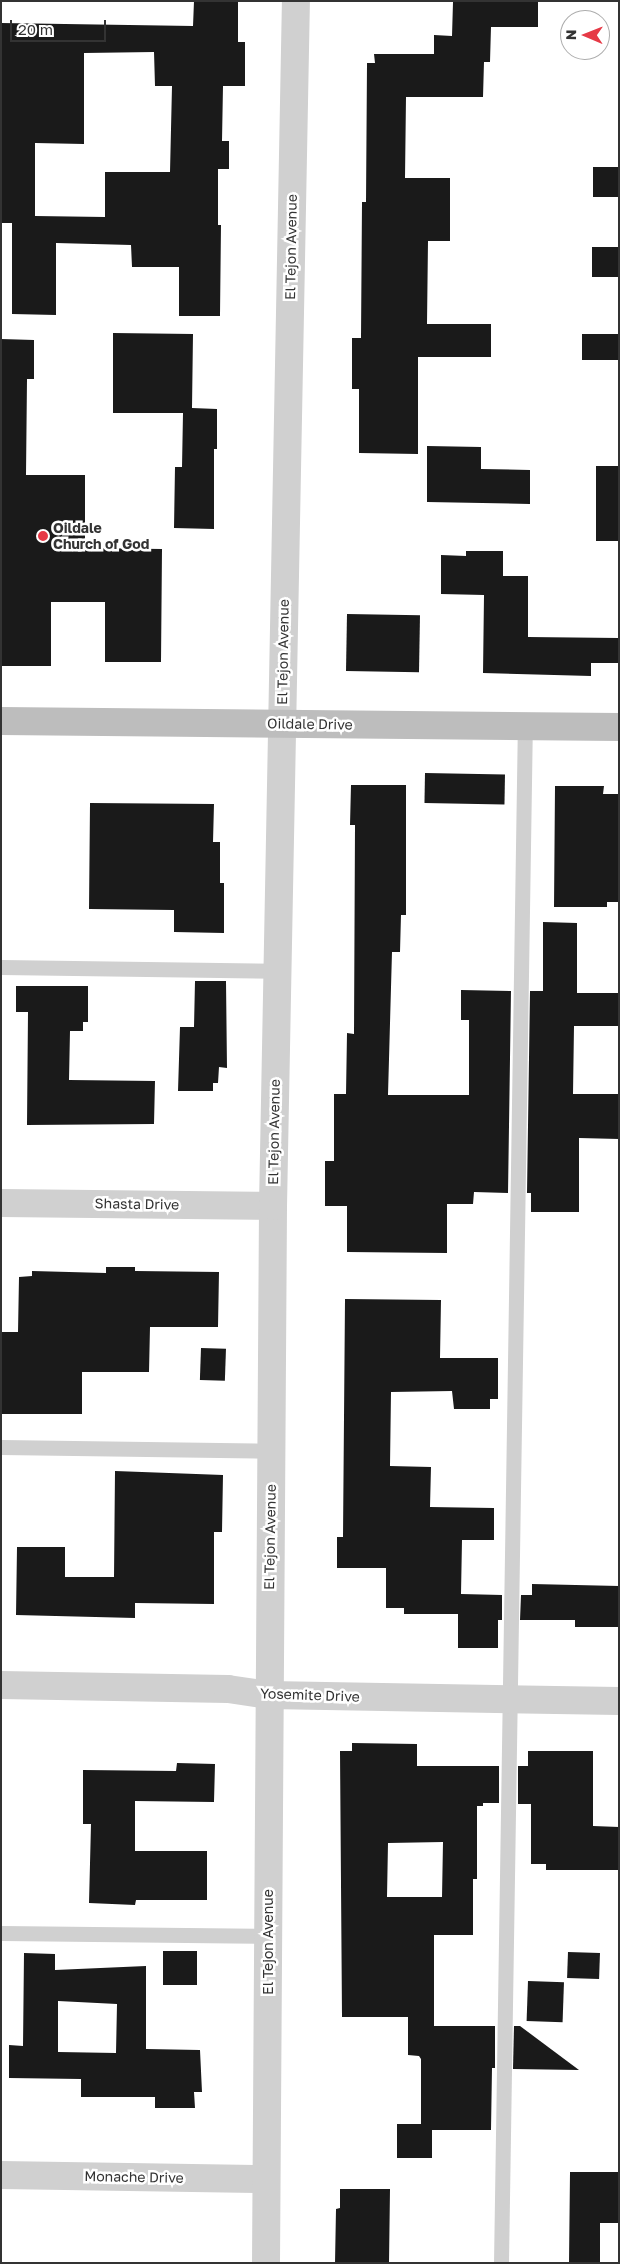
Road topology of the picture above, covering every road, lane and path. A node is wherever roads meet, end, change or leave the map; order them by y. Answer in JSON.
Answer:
{"nodes":[{"id":1,"x":296,"y":1,"type":"edge"},
{"id":2,"x":1,"y":721,"type":"edge"},
{"id":3,"x":281,"y":724,"type":"junction"},
{"id":4,"x":525,"y":726,"type":"junction"},
{"id":5,"x":619,"y":727,"type":"edge"},
{"id":6,"x":1,"y":967,"type":"edge"},
{"id":7,"x":277,"y":971,"type":"junction"},
{"id":8,"x":1,"y":1203,"type":"edge"},
{"id":9,"x":273,"y":1206,"type":"junction"},
{"id":10,"x":1,"y":1447,"type":"edge"},
{"id":11,"x":271,"y":1451,"type":"junction"},
{"id":12,"x":1,"y":1685,"type":"edge"},
{"id":13,"x":269,"y":1695,"type":"junction"},
{"id":14,"x":509,"y":1699,"type":"junction"},
{"id":15,"x":619,"y":1701,"type":"edge"},
{"id":16,"x":1,"y":1933,"type":"edge"},
{"id":17,"x":268,"y":1936,"type":"junction"},
{"id":18,"x":1,"y":2176,"type":"edge"},
{"id":19,"x":266,"y":2179,"type":"junction"},
{"id":20,"x":266,"y":2263,"type":"edge"},
{"id":21,"x":501,"y":2263,"type":"edge"}],
"edges":[{"from":1,"to":3,"type":"street","name":"El Tejon Avenue"},
{"from":2,"to":3,"type":"street","name":"Oildale Drive"},
{"from":3,"to":4,"type":"street","name":"Oildale Drive"},
{"from":3,"to":7,"type":"street","name":"El Tejon Avenue"},
{"from":4,"to":5,"type":"street","name":"Oildale Drive"},
{"from":4,"to":14,"type":"lane"},
{"from":6,"to":7,"type":"lane"},
{"from":7,"to":9,"type":"street","name":"El Tejon Avenue"},
{"from":8,"to":9,"type":"street","name":"Shasta Drive"},
{"from":9,"to":11,"type":"street","name":"El Tejon Avenue"},
{"from":10,"to":11,"type":"lane"},
{"from":11,"to":13,"type":"street","name":"El Tejon Avenue"},
{"from":12,"to":13,"type":"street","name":"Yosemite Drive"},
{"from":13,"to":14,"type":"street","name":"Yosemite Drive"},
{"from":13,"to":17,"type":"street","name":"El Tejon Avenue"},
{"from":14,"to":15,"type":"street","name":"Yosemite Drive"},
{"from":14,"to":21,"type":"lane"},
{"from":16,"to":17,"type":"lane"},
{"from":17,"to":19,"type":"street","name":"El Tejon Avenue"},
{"from":18,"to":19,"type":"street","name":"Monache Drive"},
{"from":19,"to":20,"type":"street","name":"El Tejon Avenue"}]}
